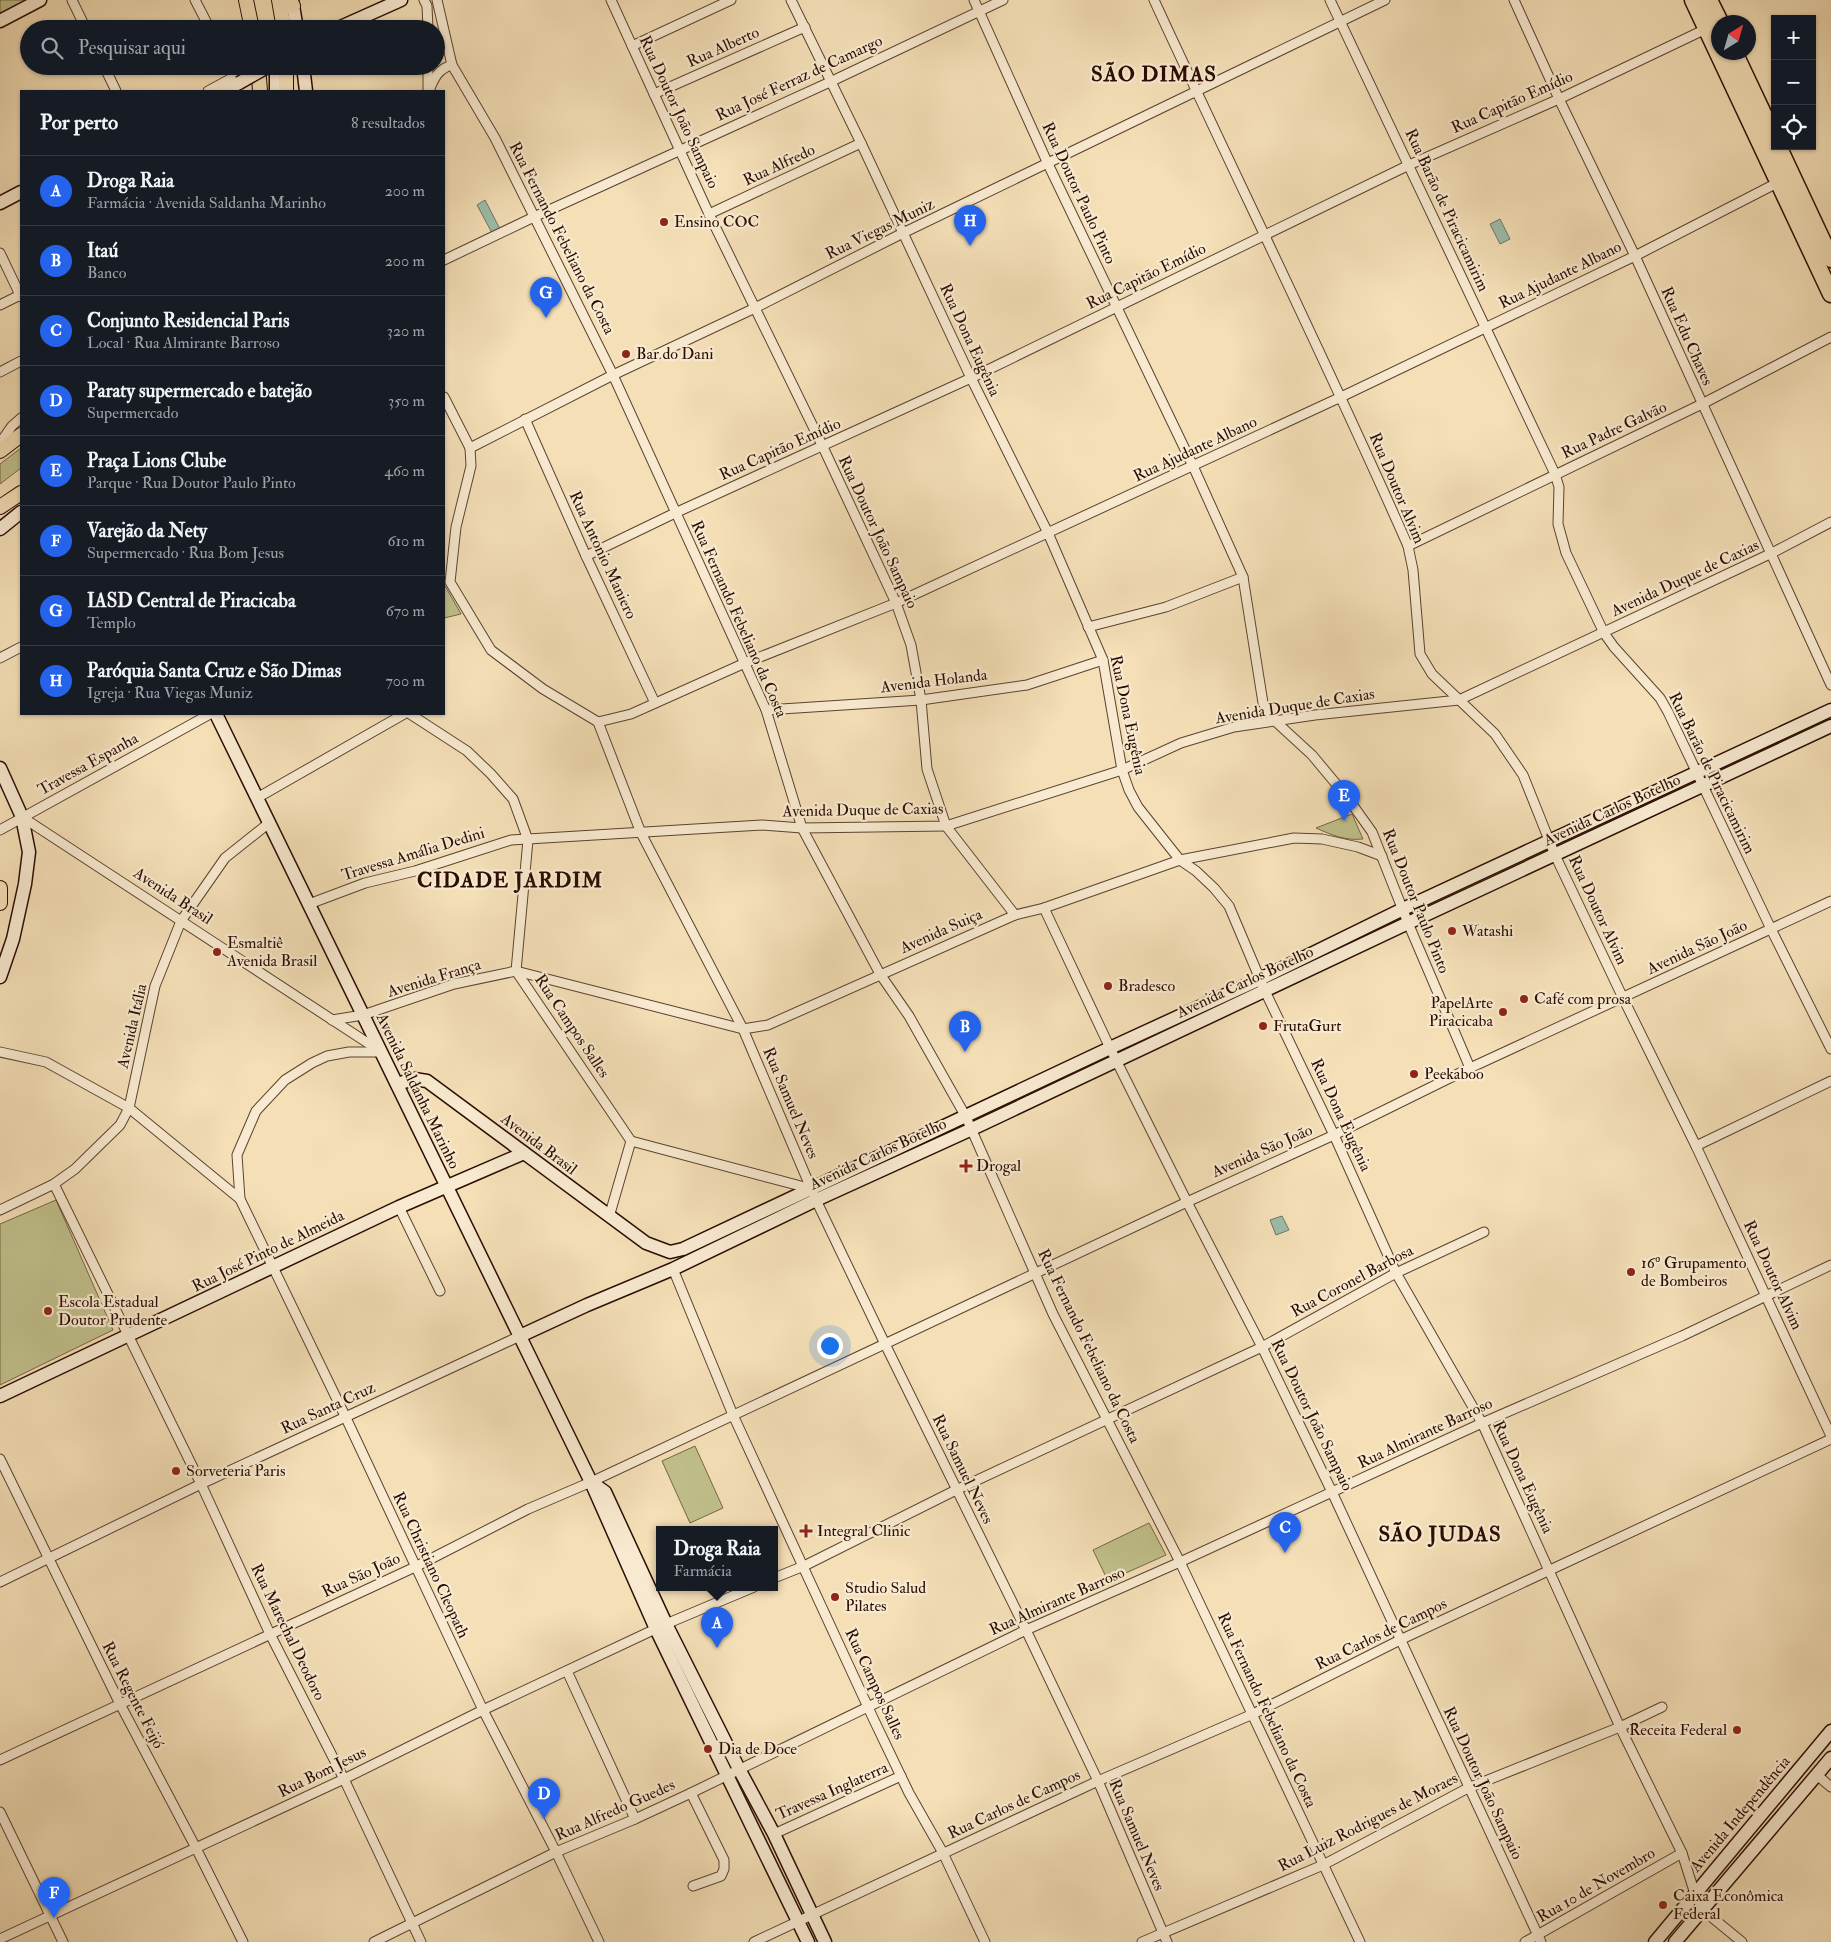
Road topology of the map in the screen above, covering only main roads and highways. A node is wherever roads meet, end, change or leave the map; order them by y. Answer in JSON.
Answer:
{"nodes":[{"id":1,"x":40,"y":0,"type":"edge"},
{"id":2,"x":246,"y":0,"type":"edge"},
{"id":3,"x":279,"y":0,"type":"edge"},
{"id":4,"x":401,"y":0,"type":"edge"},
{"id":5,"x":1693,"y":0,"type":"edge"},
{"id":6,"x":1709,"y":0,"type":"edge"},
{"id":7,"x":291,"y":2,"type":"edge"},
{"id":8,"x":1713,"y":15,"type":"edge"},
{"id":9,"x":250,"y":20,"type":"edge"},
{"id":10,"x":282,"y":20,"type":"edge"},
{"id":11,"x":295,"y":20,"type":"edge"},
{"id":12,"x":355,"y":20,"type":"edge"},
{"id":13,"x":1711,"y":20,"type":"edge"},
{"id":14,"x":0,"y":21,"type":"edge"},
{"id":15,"x":1731,"y":60,"type":"edge"},
{"id":16,"x":1738,"y":60,"type":"edge"},
{"id":17,"x":249,"y":75,"type":"edge"},
{"id":18,"x":259,"y":75,"type":"edge"},
{"id":19,"x":276,"y":75,"type":"edge"},
{"id":20,"x":286,"y":75,"type":"edge"},
{"id":21,"x":304,"y":75,"type":"edge"},
{"id":22,"x":225,"y":90,"type":"edge"},
{"id":23,"x":260,"y":90,"type":"edge"},
{"id":24,"x":276,"y":90,"type":"edge"},
{"id":25,"x":286,"y":90,"type":"edge"},
{"id":26,"x":306,"y":90,"type":"edge"},
{"id":27,"x":1771,"y":131,"type":"edge"},
{"id":28,"x":1779,"y":150,"type":"edge"},
{"id":29,"x":1785,"y":178,"type":"junction"},
{"id":30,"x":20,"y":192,"type":"edge"},
{"id":31,"x":0,"y":202,"type":"edge"},
{"id":32,"x":1831,"y":259,"type":"edge"},
{"id":33,"x":1831,"y":294,"type":"edge"},
{"id":34,"x":20,"y":435,"type":"edge"},
{"id":35,"x":0,"y":451,"type":"edge"},
{"id":36,"x":20,"y":494,"type":"edge"},
{"id":37,"x":0,"y":507,"type":"edge"},
{"id":38,"x":20,"y":513,"type":"edge"},
{"id":39,"x":0,"y":529,"type":"edge"},
{"id":40,"x":1831,"y":710,"type":"edge"},
{"id":41,"x":216,"y":715,"type":"edge"},
{"id":42,"x":1831,"y":726,"type":"edge"},
{"id":43,"x":0,"y":768,"type":"edge"},
{"id":44,"x":0,"y":888,"type":"edge"},
{"id":45,"x":0,"y":903,"type":"edge"},
{"id":46,"x":0,"y":977,"type":"edge"},
{"id":47,"x":1263,"y":985,"type":"junction"},
{"id":48,"x":397,"y":1084,"type":"junction"},
{"id":49,"x":524,"y":1153,"type":"junction"},
{"id":50,"x":447,"y":1186,"type":"junction"},
{"id":51,"x":814,"y":1195,"type":"junction"},
{"id":52,"x":690,"y":1247,"type":"junction"},
{"id":53,"x":658,"y":1248,"type":"junction"},
{"id":54,"x":673,"y":1269,"type":"junction"},
{"id":55,"x":659,"y":1274,"type":"junction"},
{"id":56,"x":520,"y":1336,"type":"junction"},
{"id":57,"x":0,"y":1396,"type":"edge"},
{"id":58,"x":661,"y":1626,"type":"junction"},
{"id":59,"x":1831,"y":1731,"type":"edge"},
{"id":60,"x":1831,"y":1758,"type":"edge"},
{"id":61,"x":808,"y":1942,"type":"edge"},
{"id":62,"x":825,"y":1942,"type":"edge"},
{"id":63,"x":1656,"y":1942,"type":"edge"},
{"id":64,"x":1675,"y":1942,"type":"edge"}],
"edges":[{"from":1,"to":14,"type":"main road"},
{"from":2,"to":9,"type":"main road"},
{"from":3,"to":10,"type":"main road"},
{"from":4,"to":12,"type":"main road"},
{"from":5,"to":13,"type":"highway"},
{"from":6,"to":8,"type":"highway"},
{"from":7,"to":11,"type":"main road"},
{"from":15,"to":29,"type":"highway"},
{"from":16,"to":27,"type":"highway"},
{"from":17,"to":22,"type":"main road","bridge":true},
{"from":18,"to":23,"type":"main road"},
{"from":19,"to":24,"type":"main road"},
{"from":20,"to":25,"type":"main road"},
{"from":21,"to":26,"type":"main road"},
{"from":28,"to":29,"type":"highway"},
{"from":29,"to":32,"type":"highway"},
{"from":29,"to":33,"type":"highway"},
{"from":30,"to":31,"type":"main road"},
{"from":34,"to":35,"type":"main road"},
{"from":36,"to":37,"type":"main road"},
{"from":38,"to":39,"type":"main road"},
{"from":40,"to":47,"type":"main road","name":"Avenida Carlos Botelho"},
{"from":41,"to":48,"type":"main road","name":"Avenida Saldanha Marinho"},
{"from":42,"to":47,"type":"main road","name":"Avenida Carlos Botelho"},
{"from":43,"to":46,"type":"main road"},
{"from":44,"to":45,"type":"main road"},
{"from":47,"to":51,"type":"main road","name":"Avenida Carlos Botelho"},
{"from":47,"to":51,"type":"main road","name":"Avenida Carlos Botelho"},
{"from":48,"to":49,"type":"main road","name":"Avenida Brasil"},
{"from":48,"to":50,"type":"main road","name":"Avenida Saldanha Marinho"},
{"from":49,"to":50,"type":"main road","name":"Rua José Pinto de Almeida"},
{"from":49,"to":53,"type":"main road","name":"Avenida Brasil"},
{"from":50,"to":56,"type":"main road","name":"Avenida Saldanha Marinho"},
{"from":50,"to":57,"type":"main road","name":"Rua José Pinto de Almeida"},
{"from":51,"to":52,"type":"main road","name":"Avenida Carlos Botelho"},
{"from":51,"to":54,"type":"main road","name":"Avenida Carlos Botelho"},
{"from":52,"to":53,"type":"main road","name":"Avenida Brasil"},
{"from":52,"to":54,"type":"main road"},
{"from":53,"to":55,"type":"main road"},
{"from":54,"to":55,"type":"main road","name":"Rua Santa Cruz"},
{"from":55,"to":56,"type":"main road","name":"Rua Santa Cruz"},
{"from":56,"to":58,"type":"main road","name":"Avenida Saldanha Marinho"},
{"from":58,"to":61,"type":"main road","name":"Avenida Saldanha Marinho"},
{"from":58,"to":62,"type":"main road","name":"Avenida Saldanha Marinho"},
{"from":59,"to":63,"type":"main road","name":"Avenida Independência"},
{"from":60,"to":64,"type":"main road","name":"Avenida Independência"}]}
